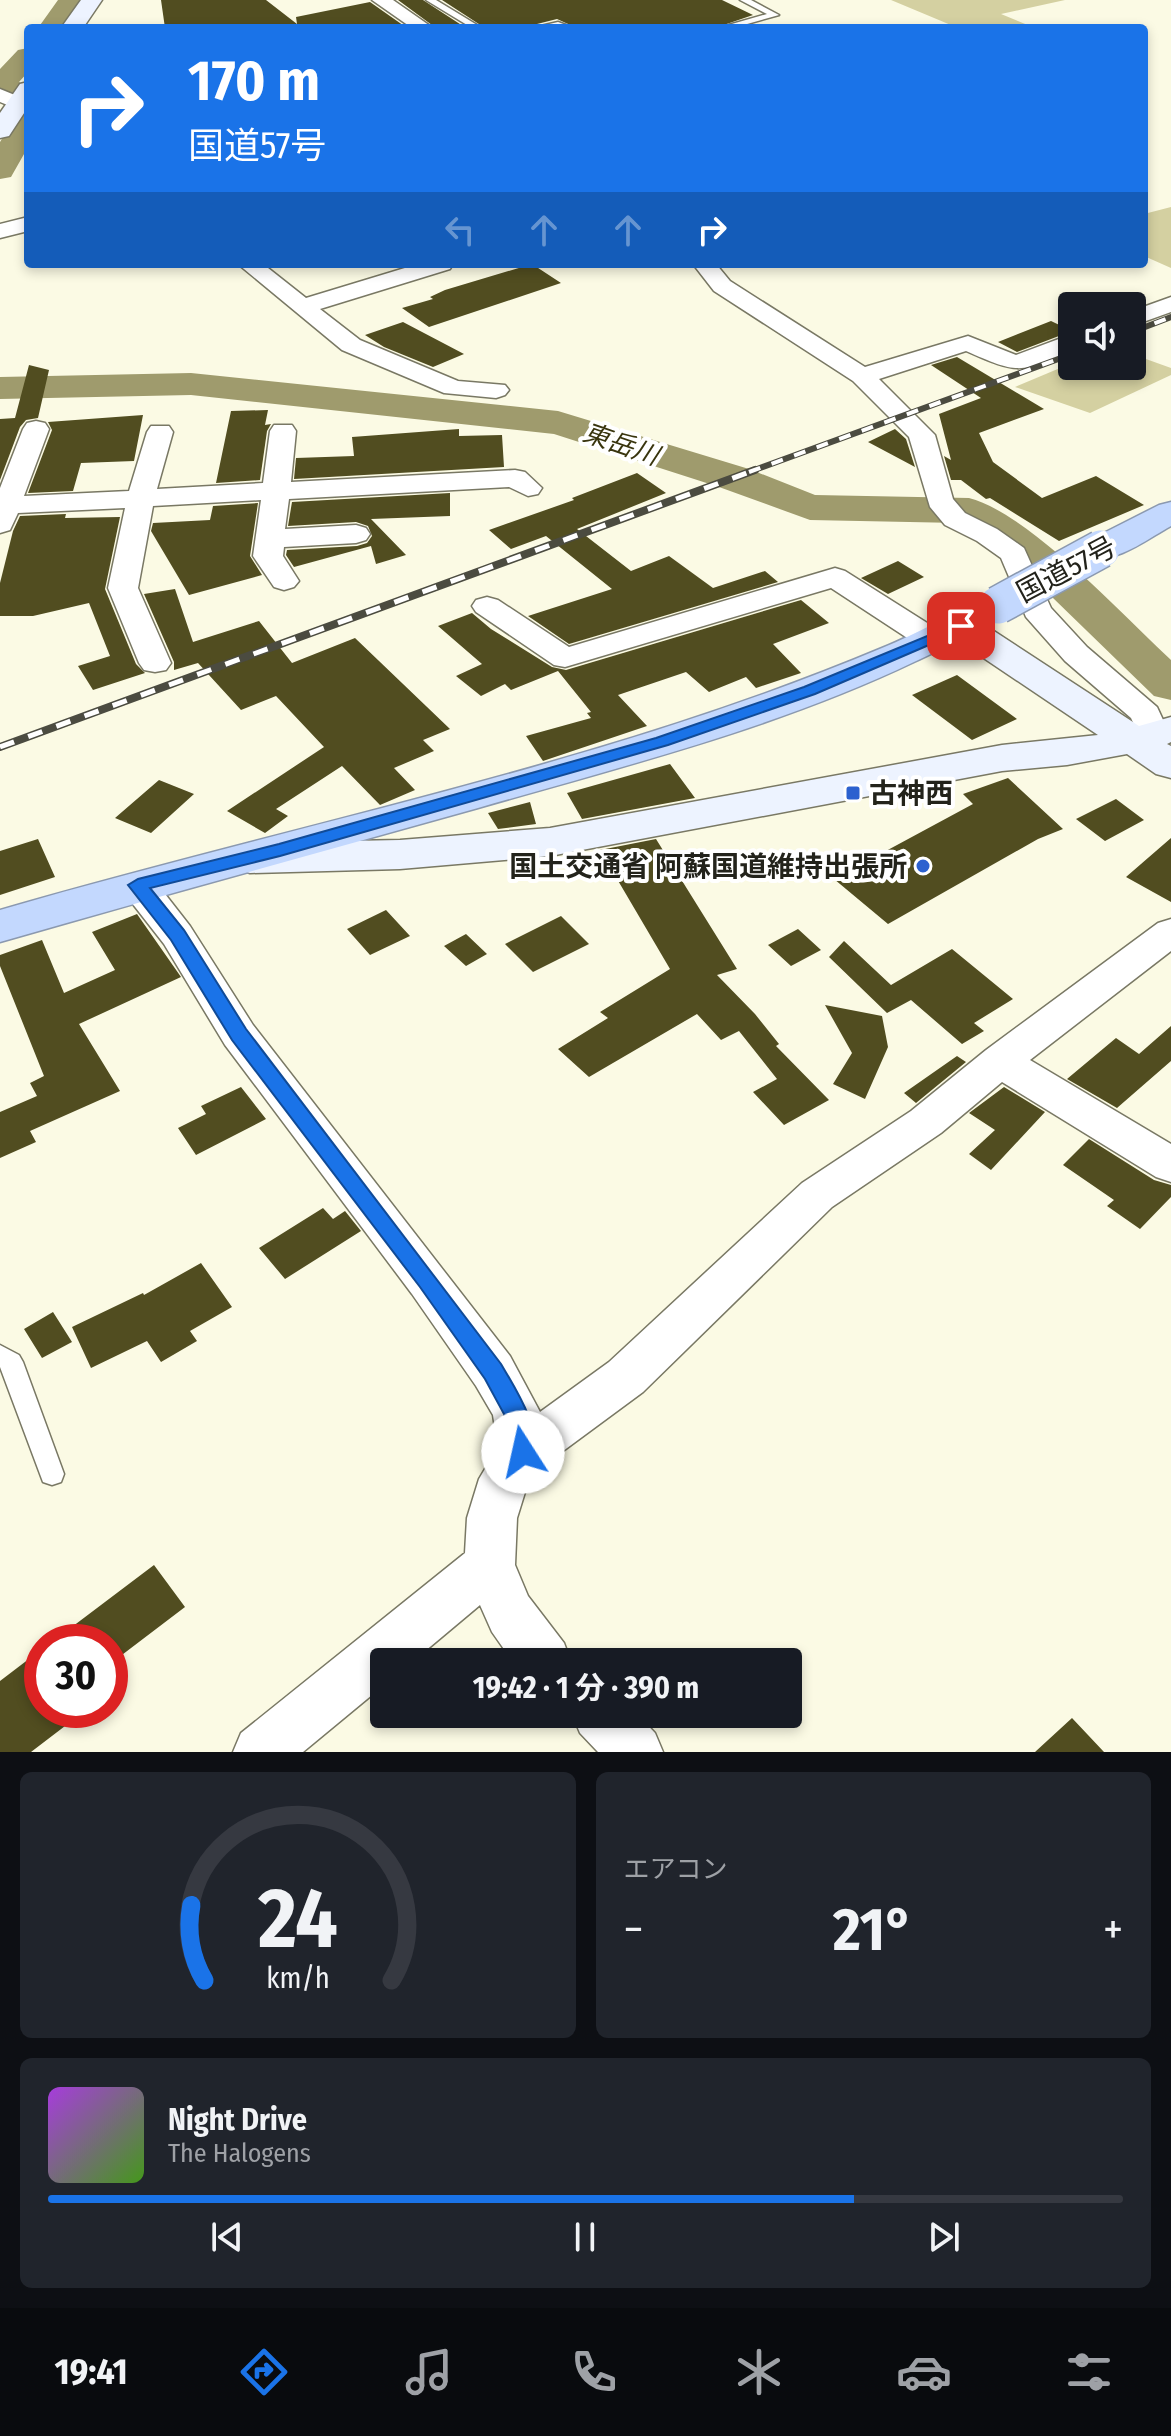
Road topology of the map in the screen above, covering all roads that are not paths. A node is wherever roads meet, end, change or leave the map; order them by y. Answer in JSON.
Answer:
{"nodes":[{"id":1,"x":92,"y":0,"type":"edge"},
{"id":2,"x":381,"y":0,"type":"edge"},
{"id":3,"x":430,"y":0,"type":"edge"},
{"id":4,"x":744,"y":0,"type":"edge"},
{"id":5,"x":75,"y":24,"type":"edge"},
{"id":6,"x":418,"y":24,"type":"edge"},
{"id":7,"x":471,"y":24,"type":"edge"},
{"id":8,"x":738,"y":24,"type":"edge"},
{"id":9,"x":19,"y":96,"type":"edge"},
{"id":10,"x":0,"y":131,"type":"edge"},
{"id":11,"x":24,"y":225,"type":"edge"},
{"id":12,"x":0,"y":231,"type":"edge"},
{"id":13,"x":254,"y":268,"type":"edge"},
{"id":14,"x":429,"y":268,"type":"edge"},
{"id":15,"x":707,"y":268,"type":"edge"},
{"id":16,"x":1171,"y":304,"type":"edge"},
{"id":17,"x":302,"y":307,"type":"junction"},
{"id":18,"x":1146,"y":314,"type":"edge"},
{"id":19,"x":1058,"y":348,"type":"edge"},
{"id":20,"x":862,"y":376,"type":"junction"},
{"id":21,"x":496,"y":390,"type":"dead end"},
{"id":22,"x":36,"y":429,"type":"dead end"},
{"id":23,"x":283,"y":431,"type":"dead end"},
{"id":24,"x":160,"y":432,"type":"dead end"},
{"id":25,"x":528,"y":488,"type":"dead end"},
{"id":26,"x":275,"y":491,"type":"junction"},
{"id":27,"x":141,"y":498,"type":"junction"},
{"id":28,"x":2,"y":512,"type":"edge"},
{"id":29,"x":1171,"y":512,"type":"edge"},
{"id":30,"x":356,"y":534,"type":"dead end"},
{"id":31,"x":269,"y":539,"type":"junction"},
{"id":32,"x":284,"y":581,"type":"dead end"},
{"id":33,"x":487,"y":606,"type":"dead end"},
{"id":34,"x":946,"y":633,"type":"junction"},
{"id":35,"x":155,"y":663,"type":"dead end"},
{"id":36,"x":1160,"y":740,"type":"edge"},
{"id":37,"x":460,"y":799,"type":"junction"},
{"id":38,"x":476,"y":851,"type":"junction"},
{"id":39,"x":250,"y":858,"type":"junction"},
{"id":40,"x":138,"y":885,"type":"junction"},
{"id":41,"x":0,"y":926,"type":"edge"},
{"id":42,"x":1163,"y":949,"type":"edge"},
{"id":43,"x":1000,"y":1061,"type":"junction"},
{"id":44,"x":1171,"y":1165,"type":"edge"},
{"id":45,"x":0,"y":1355,"type":"edge"},
{"id":46,"x":523,"y":1452,"type":"junction"},
{"id":47,"x":52,"y":1474,"type":"dead end"},
{"id":48,"x":490,"y":1565,"type":"junction"},
{"id":49,"x":535,"y":1648,"type":"edge"},
{"id":50,"x":613,"y":1728,"type":"edge"},
{"id":51,"x":260,"y":1752,"type":"edge"},
{"id":52,"x":636,"y":1752,"type":"edge"}],
"edges":[{"from":1,"to":5,"type":"street"},
{"from":2,"to":6,"type":"street"},
{"from":3,"to":7,"type":"lane"},
{"from":4,"to":8,"type":"lane"},
{"from":9,"to":10,"type":"street"},
{"from":11,"to":12,"type":"street"},
{"from":13,"to":17,"type":"street"},
{"from":14,"to":17,"type":"street"},
{"from":15,"to":20,"type":"street"},
{"from":16,"to":18,"type":"street"},
{"from":17,"to":21,"type":"street"},
{"from":19,"to":20,"type":"street"},
{"from":20,"to":36,"type":"street"},
{"from":22,"to":28,"type":"street"},
{"from":23,"to":26,"type":"street"},
{"from":24,"to":27,"type":"street"},
{"from":25,"to":26,"type":"street"},
{"from":26,"to":27,"type":"street"},
{"from":26,"to":31,"type":"street"},
{"from":27,"to":28,"type":"street"},
{"from":27,"to":35,"type":"street"},
{"from":29,"to":34,"type":"highway","name":"国道57号","bridge":true},
{"from":30,"to":31,"type":"street"},
{"from":31,"to":32,"type":"street"},
{"from":33,"to":34,"type":"street"},
{"from":34,"to":36,"type":"street"},
{"from":34,"to":37,"type":"highway","name":"国道57号"},
{"from":36,"to":38,"type":"street"},
{"from":37,"to":38,"type":"street"},
{"from":37,"to":39,"type":"highway","name":"国道57号"},
{"from":38,"to":39,"type":"street"},
{"from":39,"to":40,"type":"highway","name":"国道57号"},
{"from":40,"to":41,"type":"highway","name":"国道57号"},
{"from":40,"to":46,"type":"street"},
{"from":42,"to":43,"type":"street"},
{"from":43,"to":44,"type":"street"},
{"from":43,"to":46,"type":"street"},
{"from":45,"to":47,"type":"lane"},
{"from":46,"to":48,"type":"street"},
{"from":48,"to":49,"type":"street"},
{"from":48,"to":51,"type":"street"},
{"from":50,"to":52,"type":"street"}]}
